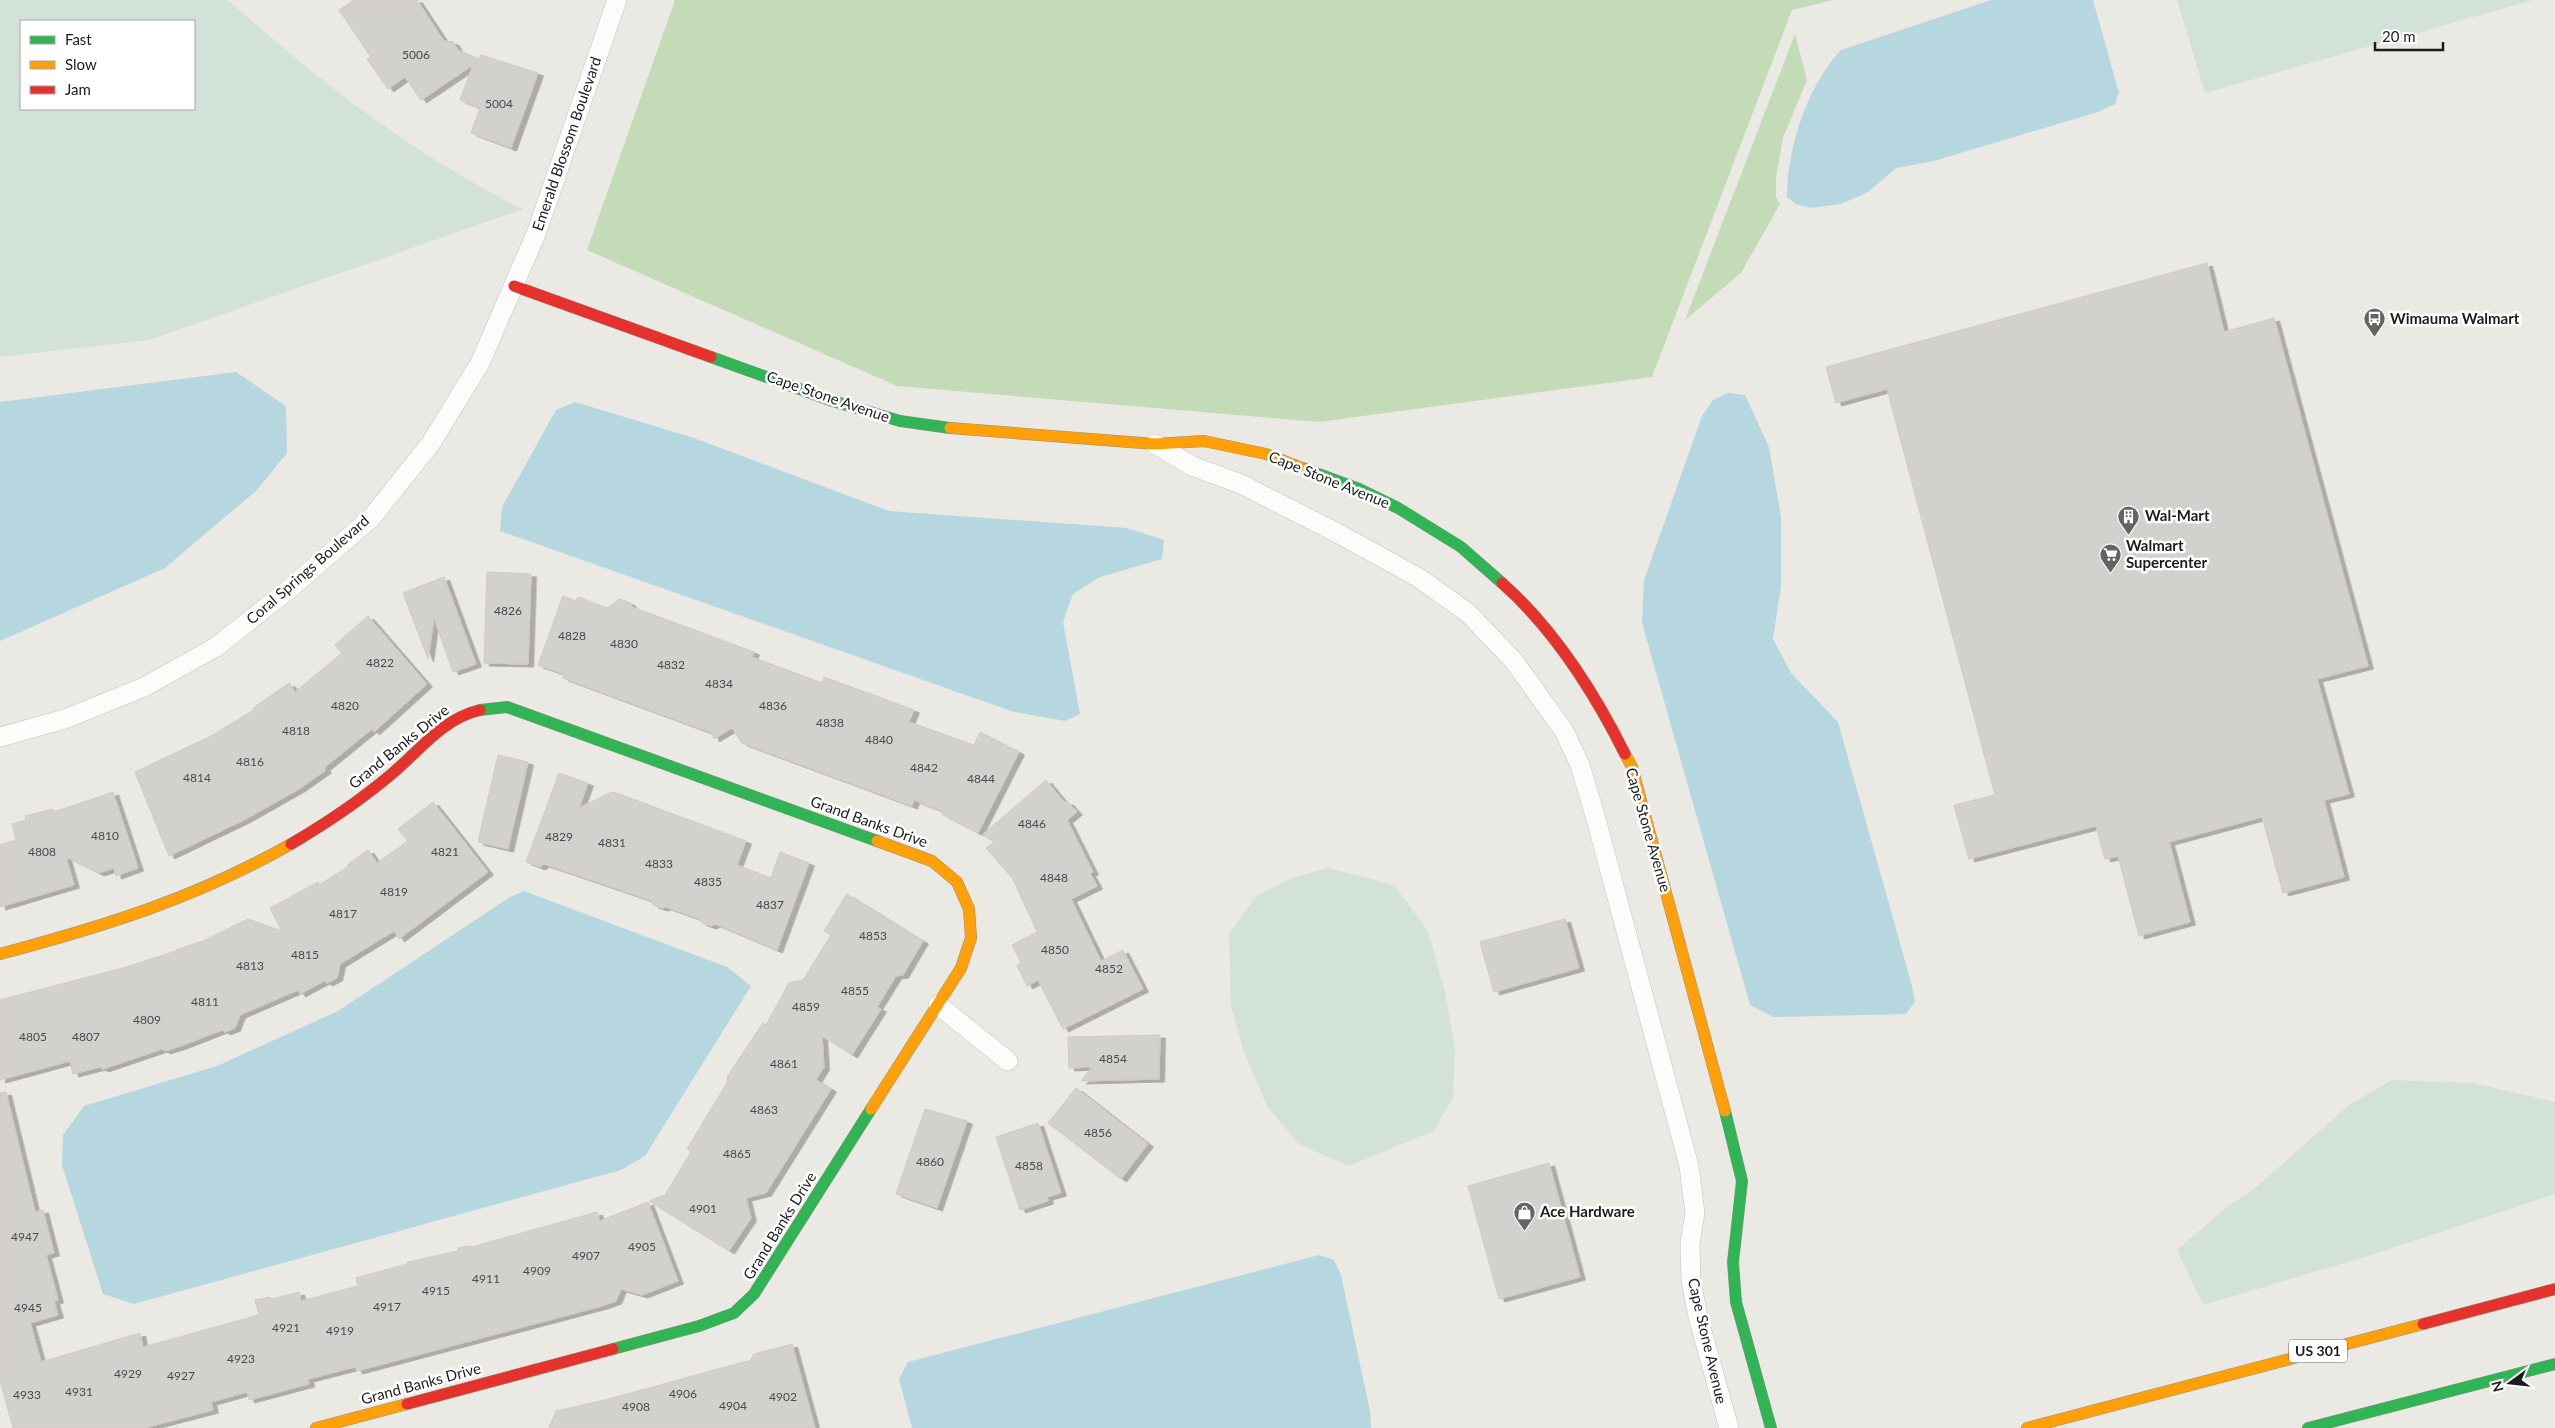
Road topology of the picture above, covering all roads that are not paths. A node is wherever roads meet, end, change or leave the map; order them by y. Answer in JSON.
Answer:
{"nodes":[{"id":1,"x":618,"y":0,"type":"edge"},
{"id":2,"x":514,"y":286,"type":"junction"},
{"id":3,"x":1155,"y":444,"type":"junction"},
{"id":4,"x":0,"y":738,"type":"edge"},
{"id":5,"x":0,"y":954,"type":"edge"},
{"id":6,"x":938,"y":1005,"type":"junction"},
{"id":7,"x":1008,"y":1061,"type":"dead end"},
{"id":8,"x":2555,"y":1289,"type":"edge"},
{"id":9,"x":2555,"y":1364,"type":"edge"},
{"id":10,"x":316,"y":1428,"type":"edge"},
{"id":11,"x":1729,"y":1428,"type":"edge"},
{"id":12,"x":1771,"y":1428,"type":"edge"},
{"id":13,"x":2028,"y":1428,"type":"edge"},
{"id":14,"x":2308,"y":1428,"type":"edge"}],
"edges":[{"from":1,"to":2,"type":"street","name":"Emerald Blossom Boulevard"},
{"from":2,"to":3,"type":"street","name":"Cape Stone Avenue"},
{"from":2,"to":4,"type":"street","name":"Coral Springs Boulevard"},
{"from":3,"to":11,"type":"street","name":"Cape Stone Avenue"},
{"from":3,"to":12,"type":"street","name":"Cape Stone Avenue"},
{"from":5,"to":6,"type":"street","name":"Grand Banks Drive"},
{"from":6,"to":7,"type":"street"},
{"from":6,"to":10,"type":"street","name":"Grand Banks Drive"},
{"from":8,"to":13,"type":"street","number":"US 301"},
{"from":9,"to":14,"type":"street"}]}
